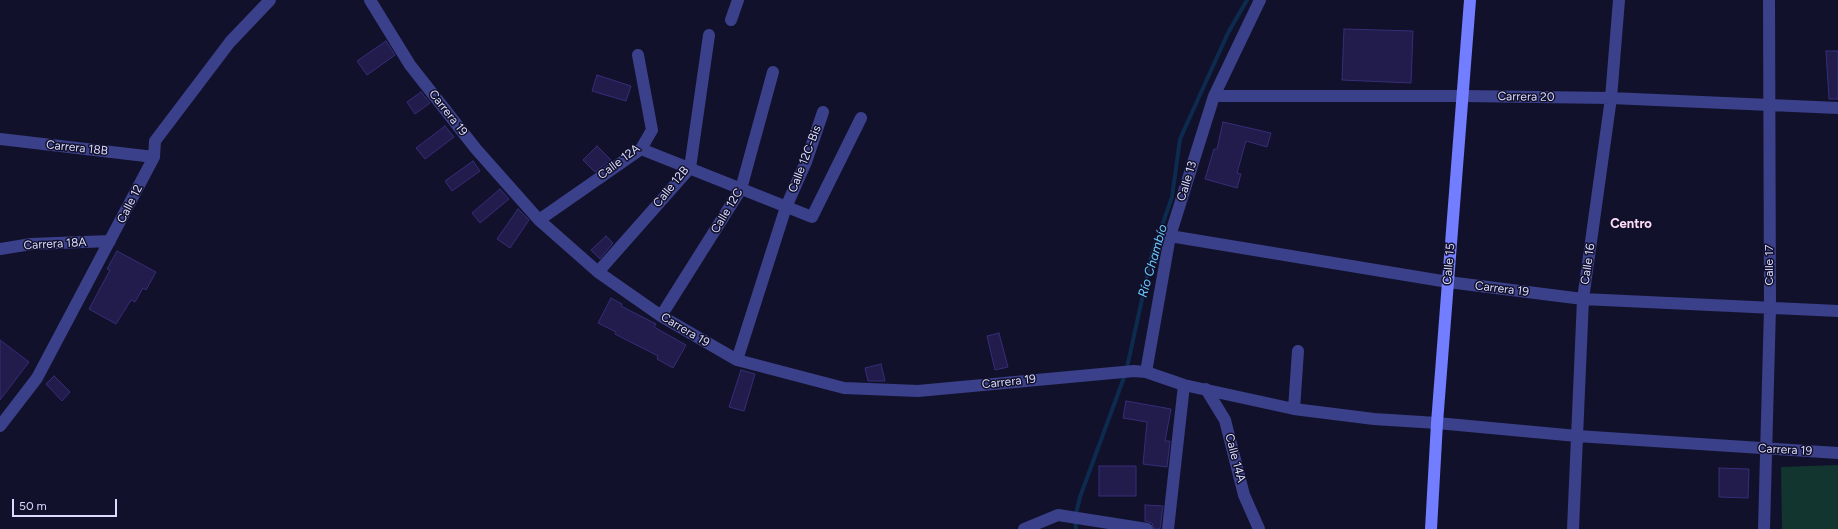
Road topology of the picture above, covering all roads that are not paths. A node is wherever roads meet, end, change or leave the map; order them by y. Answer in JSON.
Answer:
{"nodes":[{"id":1,"x":270,"y":0,"type":"edge"},
{"id":2,"x":370,"y":0,"type":"edge"},
{"id":3,"x":738,"y":0,"type":"edge"},
{"id":4,"x":1260,"y":0,"type":"edge"},
{"id":5,"x":1470,"y":0,"type":"edge"},
{"id":6,"x":1619,"y":0,"type":"edge"},
{"id":7,"x":1769,"y":0,"type":"edge"},
{"id":8,"x":731,"y":20,"type":"dead end"},
{"id":9,"x":709,"y":35,"type":"dead end"},
{"id":10,"x":638,"y":54,"type":"dead end"},
{"id":11,"x":774,"y":72,"type":"dead end"},
{"id":12,"x":1214,"y":96,"type":"junction"},
{"id":13,"x":1463,"y":96,"type":"junction"},
{"id":14,"x":1611,"y":98,"type":"junction"},
{"id":15,"x":1769,"y":105,"type":"junction"},
{"id":16,"x":1838,"y":108,"type":"edge"},
{"id":17,"x":823,"y":112,"type":"dead end"},
{"id":18,"x":861,"y":118,"type":"dead end"},
{"id":19,"x":0,"y":139,"type":"edge"},
{"id":20,"x":641,"y":149,"type":"junction"},
{"id":21,"x":154,"y":157,"type":"junction"},
{"id":22,"x":690,"y":168,"type":"junction"},
{"id":23,"x":741,"y":189,"type":"junction"},
{"id":24,"x":786,"y":207,"type":"junction"},
{"id":25,"x":539,"y":220,"type":"junction"},
{"id":26,"x":1170,"y":236,"type":"junction"},
{"id":27,"x":110,"y":241,"type":"junction"},
{"id":28,"x":0,"y":249,"type":"edge"},
{"id":29,"x":598,"y":272,"type":"junction"},
{"id":30,"x":1448,"y":282,"type":"junction"},
{"id":31,"x":1583,"y":299,"type":"junction"},
{"id":32,"x":1770,"y":308,"type":"junction"},
{"id":33,"x":1838,"y":311,"type":"edge"},
{"id":34,"x":662,"y":316,"type":"junction"},
{"id":35,"x":1298,"y":351,"type":"dead end"},
{"id":36,"x":737,"y":360,"type":"junction"},
{"id":37,"x":1146,"y":372,"type":"junction"},
{"id":38,"x":1184,"y":385,"type":"junction"},
{"id":39,"x":1206,"y":389,"type":"junction"},
{"id":40,"x":1294,"y":409,"type":"junction"},
{"id":41,"x":1437,"y":423,"type":"junction"},
{"id":42,"x":2,"y":424,"type":"edge"},
{"id":43,"x":1577,"y":436,"type":"junction"},
{"id":44,"x":1767,"y":449,"type":"junction"},
{"id":45,"x":1838,"y":453,"type":"edge"},
{"id":46,"x":1024,"y":529,"type":"edge"},
{"id":47,"x":1147,"y":529,"type":"edge"},
{"id":48,"x":1168,"y":529,"type":"edge"},
{"id":49,"x":1259,"y":529,"type":"edge"},
{"id":50,"x":1431,"y":529,"type":"edge"},
{"id":51,"x":1573,"y":529,"type":"edge"},
{"id":52,"x":1764,"y":529,"type":"edge"}],
"edges":[{"from":1,"to":21,"type":"street","name":"Calle 12"},
{"from":2,"to":25,"type":"street","name":"Carrera 19"},
{"from":3,"to":8,"type":"street"},
{"from":4,"to":12,"type":"street","name":"Calle 13"},
{"from":5,"to":13,"type":"main road","name":"Calle 15"},
{"from":6,"to":14,"type":"street","name":"Calle 16"},
{"from":7,"to":15,"type":"street","name":"Calle 17"},
{"from":9,"to":22,"type":"street","name":"Calle 12B"},
{"from":10,"to":20,"type":"street","name":"Calle 12A"},
{"from":11,"to":23,"type":"street","name":"Calle 12C"},
{"from":12,"to":13,"type":"street","name":"Carrera 20"},
{"from":12,"to":26,"type":"street","name":"Calle 13"},
{"from":13,"to":14,"type":"street","name":"Carrera 20"},
{"from":13,"to":30,"type":"main road","name":"Calle 15"},
{"from":14,"to":15,"type":"street","name":"Carrera 20"},
{"from":14,"to":31,"type":"street","name":"Calle 16"},
{"from":15,"to":16,"type":"street","name":"Carrera 20"},
{"from":15,"to":32,"type":"street","name":"Calle 17"},
{"from":17,"to":24,"type":"street","name":"Calle 12C-Bis"},
{"from":18,"to":24,"type":"street"},
{"from":19,"to":21,"type":"street","name":"Carrera 18B"},
{"from":20,"to":22,"type":"street"},
{"from":20,"to":25,"type":"street","name":"Calle 12A"},
{"from":21,"to":27,"type":"street","name":"Calle 12"},
{"from":22,"to":23,"type":"street"},
{"from":22,"to":29,"type":"street","name":"Calle 12B"},
{"from":23,"to":24,"type":"street"},
{"from":23,"to":34,"type":"street","name":"Calle 12C"},
{"from":24,"to":36,"type":"street","name":"Calle 12C-Bis"},
{"from":25,"to":29,"type":"street","name":"Carrera 19"},
{"from":26,"to":30,"type":"street","name":"Carrera 19"},
{"from":26,"to":37,"type":"street","name":"Calle 13"},
{"from":27,"to":28,"type":"street","name":"Carrera 18A"},
{"from":27,"to":42,"type":"street","name":"Calle 12"},
{"from":29,"to":34,"type":"street","name":"Carrera 19"},
{"from":30,"to":31,"type":"street","name":"Carrera 19"},
{"from":30,"to":41,"type":"main road","name":"Calle 15"},
{"from":31,"to":32,"type":"street","name":"Carrera 19"},
{"from":31,"to":43,"type":"street","name":"Calle 16"},
{"from":32,"to":33,"type":"street","name":"Carrera 19"},
{"from":32,"to":44,"type":"street","name":"Calle 17"},
{"from":34,"to":36,"type":"street","name":"Carrera 19"},
{"from":35,"to":40,"type":"street"},
{"from":36,"to":37,"type":"street","name":"Carrera 19"},
{"from":37,"to":38,"type":"street","name":"Carrera 19"},
{"from":38,"to":39,"type":"street","name":"Carrera 19"},
{"from":38,"to":48,"type":"street"},
{"from":39,"to":40,"type":"street","name":"Carrera 19"},
{"from":39,"to":49,"type":"street","name":"Calle 14A"},
{"from":40,"to":41,"type":"street","name":"Carrera 19"},
{"from":41,"to":43,"type":"street","name":"Carrera 19"},
{"from":41,"to":50,"type":"main road","name":"Calle 15"},
{"from":43,"to":44,"type":"street","name":"Carrera 19"},
{"from":43,"to":51,"type":"street","name":"Calle 16"},
{"from":44,"to":45,"type":"street","name":"Carrera 19"},
{"from":44,"to":52,"type":"street","name":"Calle 17"},
{"from":46,"to":47,"type":"street"}]}
